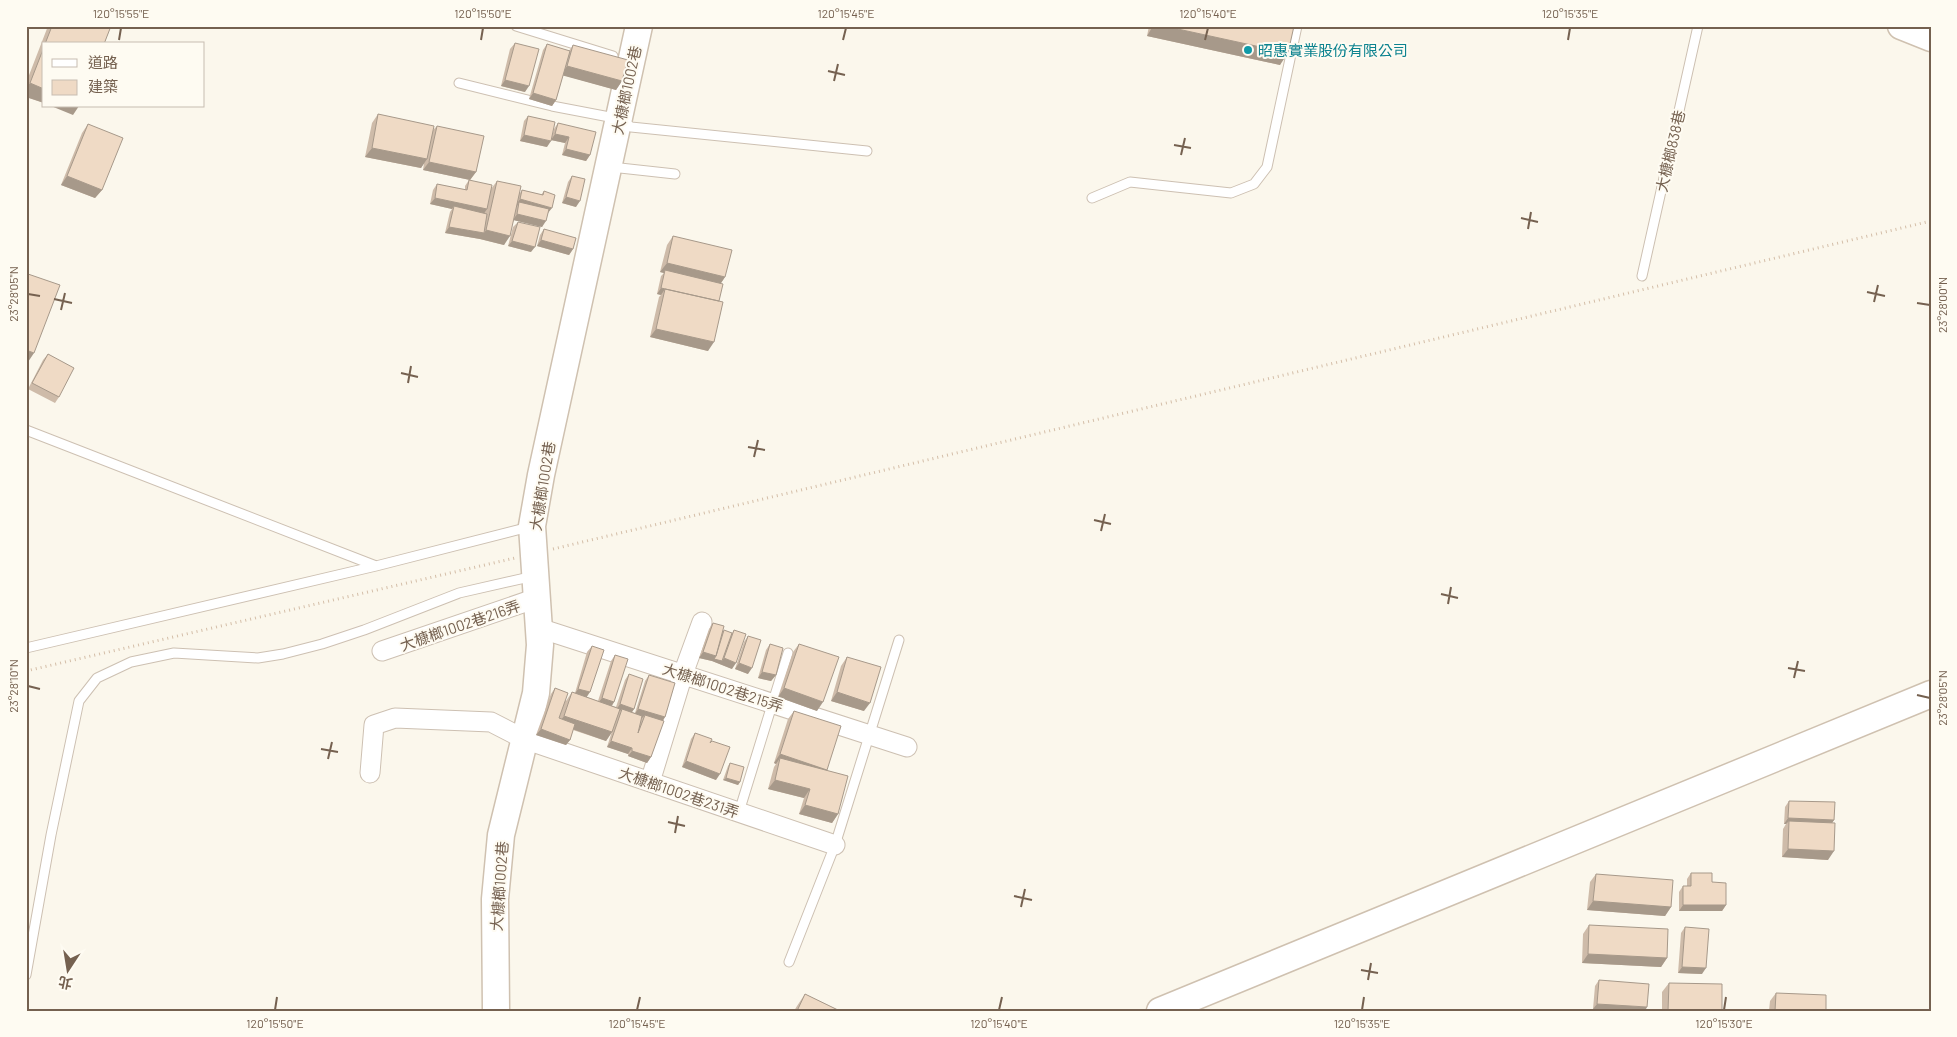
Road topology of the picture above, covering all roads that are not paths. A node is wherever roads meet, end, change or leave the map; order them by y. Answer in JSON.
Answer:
{"nodes":[{"id":1,"x":516,"y":26,"type":"edge"},
{"id":2,"x":639,"y":26,"type":"edge"},
{"id":3,"x":1297,"y":26,"type":"edge"},
{"id":4,"x":1698,"y":26,"type":"edge"},
{"id":5,"x":1901,"y":26,"type":"edge"},
{"id":6,"x":1931,"y":38,"type":"edge"},
{"id":7,"x":633,"y":62,"type":"junction"},
{"id":8,"x":459,"y":84,"type":"dead end"},
{"id":9,"x":620,"y":119,"type":"junction"},
{"id":10,"x":867,"y":151,"type":"dead end"},
{"id":11,"x":610,"y":166,"type":"junction"},
{"id":12,"x":675,"y":174,"type":"dead end"},
{"id":13,"x":1092,"y":198,"type":"dead end"},
{"id":14,"x":1642,"y":276,"type":"dead end"},
{"id":15,"x":26,"y":430,"type":"edge"},
{"id":16,"x":532,"y":526,"type":"junction"},
{"id":17,"x":376,"y":566,"type":"junction"},
{"id":18,"x":536,"y":576,"type":"junction"},
{"id":19,"x":702,"y":622,"type":"dead end"},
{"id":20,"x":539,"y":628,"type":"junction"},
{"id":21,"x":898,"y":640,"type":"dead end"},
{"id":22,"x":26,"y":648,"type":"edge"},
{"id":23,"x":382,"y":651,"type":"dead end"},
{"id":24,"x":788,"y":653,"type":"dead end"},
{"id":25,"x":683,"y":674,"type":"junction"},
{"id":26,"x":1931,"y":694,"type":"edge"},
{"id":27,"x":773,"y":702,"type":"junction"},
{"id":28,"x":870,"y":734,"type":"junction"},
{"id":29,"x":524,"y":739,"type":"junction"},
{"id":30,"x":907,"y":747,"type":"dead end"},
{"id":31,"x":370,"y":772,"type":"dead end"},
{"id":32,"x":650,"y":782,"type":"junction"},
{"id":33,"x":739,"y":812,"type":"junction"},
{"id":34,"x":835,"y":845,"type":"junction"},
{"id":35,"x":789,"y":962,"type":"dead end"},
{"id":36,"x":26,"y":975,"type":"edge"},
{"id":37,"x":496,"y":1011,"type":"edge"},
{"id":38,"x":1160,"y":1011,"type":"edge"}],
"edges":[{"from":1,"to":7,"type":"lane"},
{"from":2,"to":7,"type":"street","name":"大槺榔1002巷"},
{"from":3,"to":13,"type":"lane"},
{"from":4,"to":14,"type":"lane","name":"大槺榔838巷"},
{"from":5,"to":6,"type":"street"},
{"from":7,"to":9,"type":"street","name":"大槺榔1002巷"},
{"from":8,"to":9,"type":"lane"},
{"from":9,"to":10,"type":"lane"},
{"from":9,"to":11,"type":"street","name":"大槺榔1002巷"},
{"from":11,"to":12,"type":"lane"},
{"from":11,"to":16,"type":"street","name":"大槺榔1002巷"},
{"from":15,"to":17,"type":"lane"},
{"from":16,"to":17,"type":"lane"},
{"from":16,"to":18,"type":"street","name":"大槺榔1002巷"},
{"from":17,"to":22,"type":"lane"},
{"from":18,"to":20,"type":"street","name":"大槺榔1002巷"},
{"from":18,"to":23,"type":"street","name":"大槺榔1002巷216弄"},
{"from":18,"to":36,"type":"lane"},
{"from":19,"to":25,"type":"street"},
{"from":20,"to":25,"type":"street","name":"大槺榔1002巷215弄"},
{"from":20,"to":29,"type":"street","name":"大槺榔1002巷"},
{"from":21,"to":28,"type":"lane"},
{"from":24,"to":27,"type":"lane"},
{"from":25,"to":27,"type":"street","name":"大槺榔1002巷215弄"},
{"from":25,"to":32,"type":"street"},
{"from":26,"to":38,"type":"street"},
{"from":27,"to":28,"type":"street","name":"大槺榔1002巷215弄"},
{"from":27,"to":33,"type":"lane"},
{"from":28,"to":30,"type":"street","name":"大槺榔1002巷215弄"},
{"from":28,"to":34,"type":"lane"},
{"from":29,"to":31,"type":"street","name":"大槺榔1002巷231弄"},
{"from":29,"to":32,"type":"street","name":"大槺榔1002巷231弄"},
{"from":29,"to":37,"type":"street","name":"大槺榔1002巷"},
{"from":32,"to":33,"type":"street","name":"大槺榔1002巷231弄"},
{"from":33,"to":34,"type":"street","name":"大槺榔1002巷231弄"},
{"from":34,"to":35,"type":"lane"}]}
